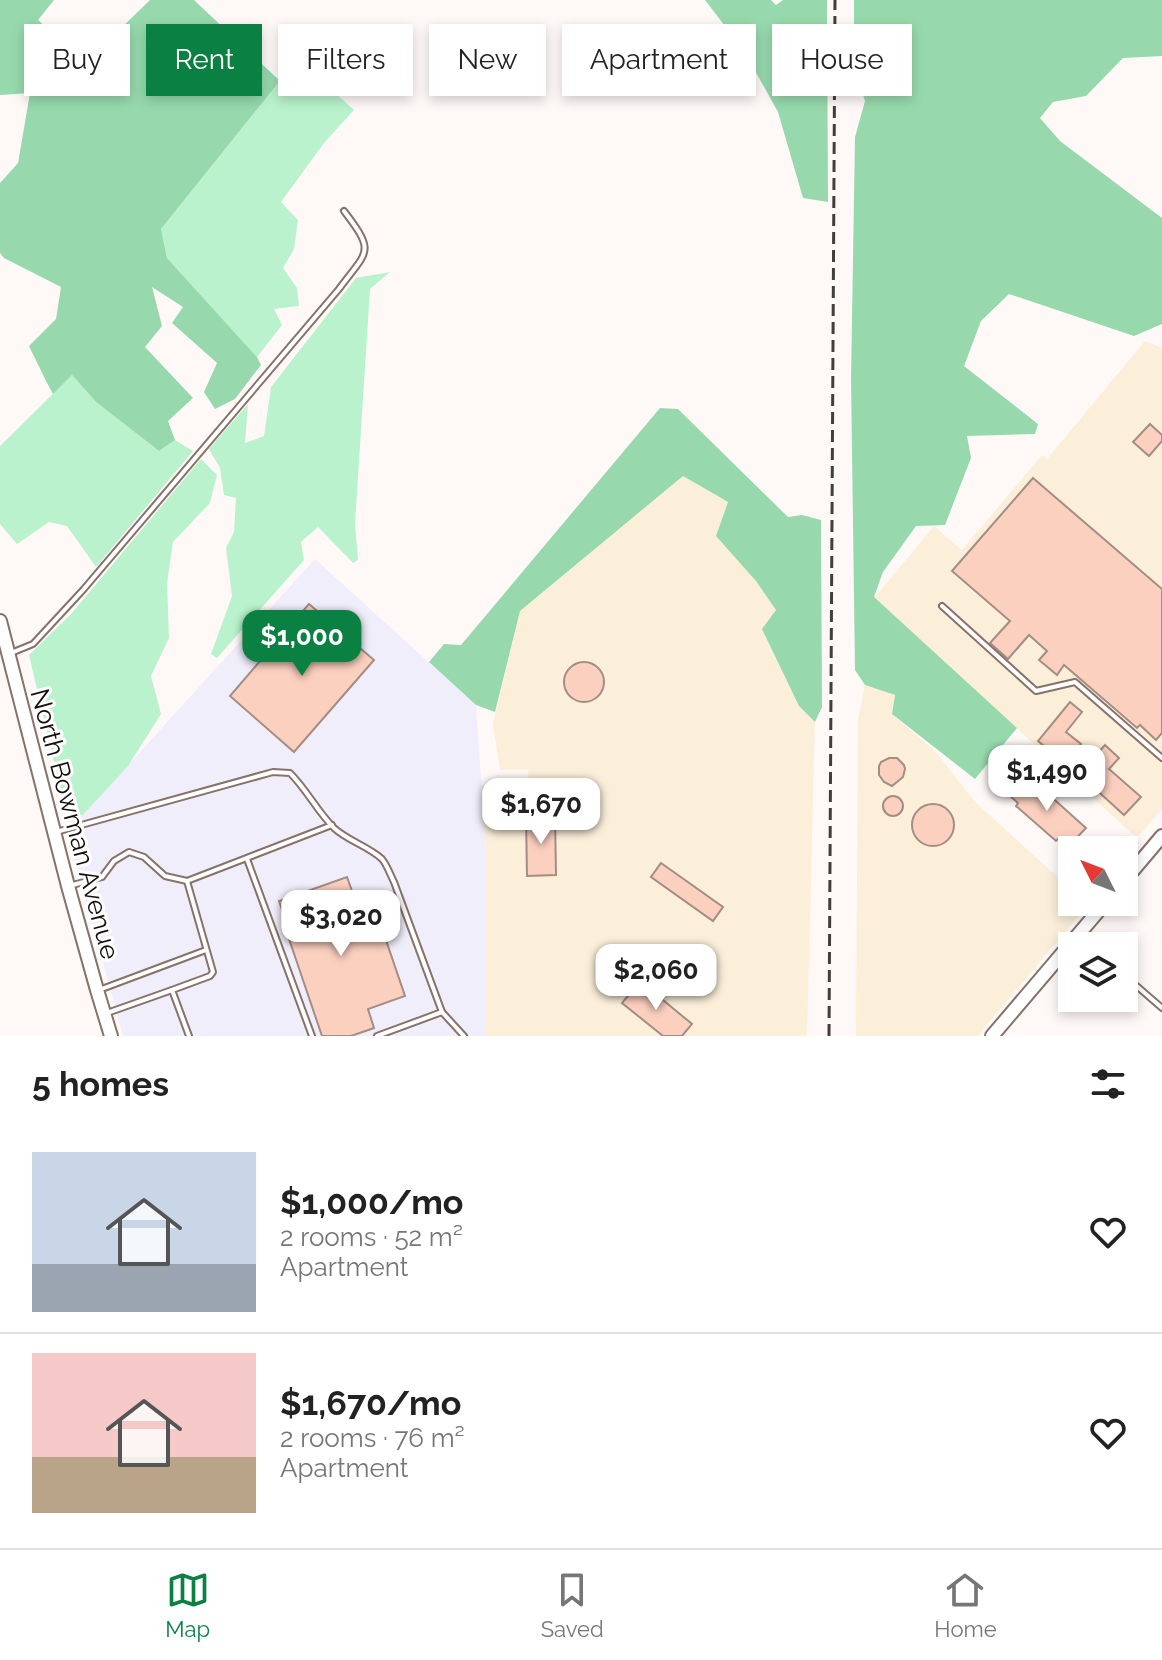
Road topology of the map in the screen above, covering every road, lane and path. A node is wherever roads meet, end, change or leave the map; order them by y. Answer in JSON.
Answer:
{"nodes":[{"id":1,"x":344,"y":211,"type":"dead end"},
{"id":2,"x":942,"y":606,"type":"dead end"},
{"id":3,"x":0,"y":621,"type":"edge"},
{"id":4,"x":8,"y":654,"type":"junction"},
{"id":5,"x":1162,"y":758,"type":"edge"},
{"id":6,"x":332,"y":825,"type":"junction"},
{"id":7,"x":54,"y":833,"type":"junction"},
{"id":8,"x":1162,"y":836,"type":"edge"},
{"id":9,"x":247,"y":859,"type":"junction"},
{"id":10,"x":1138,"y":864,"type":"edge"},
{"id":11,"x":187,"y":881,"type":"junction"},
{"id":12,"x":68,"y":886,"type":"junction"},
{"id":13,"x":1094,"y":916,"type":"edge"},
{"id":14,"x":1080,"y":932,"type":"edge"},
{"id":15,"x":206,"y":950,"type":"junction"},
{"id":16,"x":1058,"y":958,"type":"edge"},
{"id":17,"x":1138,"y":987,"type":"edge"},
{"id":18,"x":97,"y":990,"type":"junction"},
{"id":19,"x":172,"y":990,"type":"junction"},
{"id":20,"x":1162,"y":1008,"type":"edge"},
{"id":21,"x":442,"y":1012,"type":"junction"},
{"id":22,"x":104,"y":1014,"type":"junction"},
{"id":23,"x":111,"y":1036,"type":"edge"},
{"id":24,"x":189,"y":1036,"type":"edge"},
{"id":25,"x":312,"y":1036,"type":"edge"},
{"id":26,"x":377,"y":1036,"type":"edge"},
{"id":27,"x":464,"y":1036,"type":"edge"},
{"id":28,"x":992,"y":1036,"type":"edge"}],
"edges":[{"from":1,"to":4,"type":"lane"},
{"from":2,"to":5,"type":"lane"},
{"from":3,"to":4,"type":"street","name":"North Bowman Avenue"},
{"from":4,"to":7,"type":"street","name":"North Bowman Avenue"},
{"from":6,"to":7,"type":"lane"},
{"from":6,"to":9,"type":"lane"},
{"from":6,"to":21,"type":"lane"},
{"from":7,"to":12,"type":"street","name":"North Bowman Avenue"},
{"from":8,"to":10,"type":"street"},
{"from":9,"to":11,"type":"lane"},
{"from":9,"to":25,"type":"lane"},
{"from":11,"to":12,"type":"lane"},
{"from":11,"to":15,"type":"lane"},
{"from":12,"to":18,"type":"street","name":"North Bowman Avenue"},
{"from":13,"to":14,"type":"street"},
{"from":15,"to":18,"type":"lane"},
{"from":15,"to":19,"type":"lane"},
{"from":16,"to":28,"type":"street"},
{"from":17,"to":20,"type":"lane"},
{"from":18,"to":22,"type":"street","name":"North Bowman Avenue"},
{"from":19,"to":22,"type":"lane"},
{"from":19,"to":24,"type":"lane"},
{"from":21,"to":26,"type":"lane"},
{"from":21,"to":27,"type":"lane"},
{"from":22,"to":23,"type":"street","name":"North Bowman Avenue"}]}
